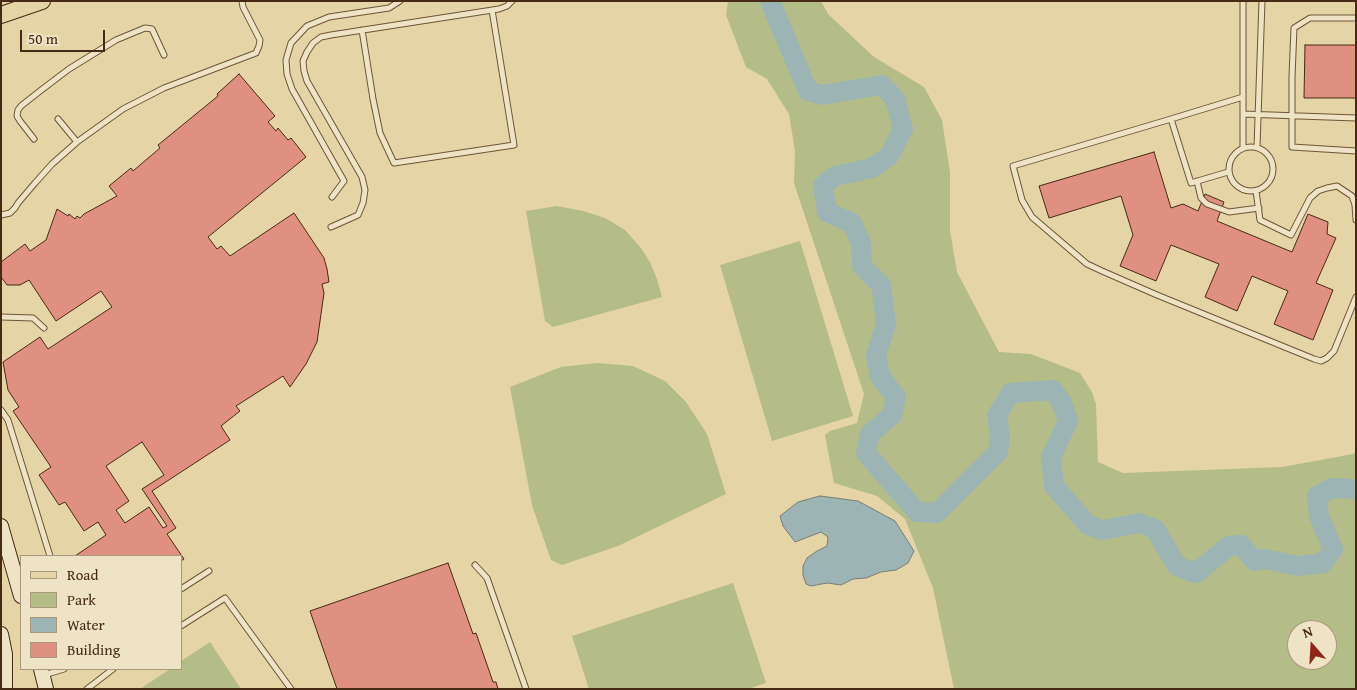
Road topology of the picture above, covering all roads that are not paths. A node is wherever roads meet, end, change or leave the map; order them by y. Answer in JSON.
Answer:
{"nodes":[{"id":1,"x":42,"y":1,"type":"edge"},
{"id":2,"x":242,"y":1,"type":"edge"},
{"id":3,"x":400,"y":1,"type":"edge"},
{"id":4,"x":512,"y":1,"type":"edge"},
{"id":5,"x":1243,"y":1,"type":"edge"},
{"id":6,"x":1262,"y":1,"type":"edge"},
{"id":7,"x":492,"y":10,"type":"junction"},
{"id":8,"x":1,"y":15,"type":"edge"},
{"id":9,"x":1356,"y":18,"type":"edge"},
{"id":10,"x":362,"y":30,"type":"junction"},
{"id":11,"x":164,"y":55,"type":"dead end"},
{"id":12,"x":1243,"y":97,"type":"junction"},
{"id":13,"x":1243,"y":114,"type":"junction"},
{"id":14,"x":1258,"y":115,"type":"junction"},
{"id":15,"x":1293,"y":116,"type":"junction"},
{"id":16,"x":1356,"y":118,"type":"edge"},
{"id":17,"x":58,"y":119,"type":"dead end"},
{"id":18,"x":1171,"y":119,"type":"junction"},
{"id":19,"x":34,"y":139,"type":"dead end"},
{"id":20,"x":77,"y":142,"type":"junction"},
{"id":21,"x":1257,"y":147,"type":"junction"},
{"id":22,"x":1243,"y":148,"type":"junction"},
{"id":23,"x":1356,"y":151,"type":"edge"},
{"id":24,"x":1228,"y":172,"type":"junction"},
{"id":25,"x":1197,"y":181,"type":"junction"},
{"id":26,"x":1256,"y":191,"type":"junction"},
{"id":27,"x":332,"y":197,"type":"dead end"},
{"id":28,"x":1258,"y":208,"type":"junction"},
{"id":29,"x":1,"y":215,"type":"edge"},
{"id":30,"x":1356,"y":220,"type":"edge"},
{"id":31,"x":331,"y":227,"type":"dead end"},
{"id":32,"x":1356,"y":297,"type":"edge"},
{"id":33,"x":1,"y":317,"type":"edge"},
{"id":34,"x":44,"y":328,"type":"dead end"},
{"id":35,"x":1,"y":410,"type":"edge"},
{"id":36,"x":1,"y":526,"type":"edge"},
{"id":37,"x":50,"y":555,"type":"edge"},
{"id":38,"x":475,"y":564,"type":"dead end"},
{"id":39,"x":18,"y":571,"type":"edge"},
{"id":40,"x":209,"y":571,"type":"dead end"},
{"id":41,"x":1,"y":577,"type":"edge"},
{"id":42,"x":20,"y":588,"type":"edge"},
{"id":43,"x":182,"y":588,"type":"edge"},
{"id":44,"x":182,"y":625,"type":"edge"},
{"id":45,"x":1,"y":634,"type":"edge"},
{"id":46,"x":62,"y":670,"type":"edge"},
{"id":47,"x":112,"y":670,"type":"edge"},
{"id":48,"x":44,"y":678,"type":"edge"},
{"id":49,"x":5,"y":689,"type":"edge"},
{"id":50,"x":87,"y":689,"type":"edge"},
{"id":51,"x":291,"y":689,"type":"edge"},
{"id":52,"x":526,"y":689,"type":"edge"}],
"edges":[{"from":1,"to":8,"type":"main road"},
{"from":2,"to":20,"type":"lane"},
{"from":3,"to":27,"type":"lane"},
{"from":4,"to":7,"type":"lane"},
{"from":5,"to":12,"type":"lane"},
{"from":6,"to":14,"type":"lane"},
{"from":7,"to":10,"type":"lane"},
{"from":7,"to":10,"type":"lane"},
{"from":9,"to":15,"type":"lane"},
{"from":10,"to":31,"type":"lane"},
{"from":11,"to":19,"type":"lane"},
{"from":12,"to":13,"type":"lane"},
{"from":12,"to":18,"type":"lane"},
{"from":13,"to":14,"type":"lane"},
{"from":13,"to":22,"type":"lane"},
{"from":14,"to":15,"type":"lane"},
{"from":14,"to":21,"type":"lane"},
{"from":15,"to":16,"type":"lane"},
{"from":15,"to":23,"type":"lane"},
{"from":17,"to":20,"type":"lane"},
{"from":18,"to":25,"type":"lane"},
{"from":18,"to":32,"type":"lane"},
{"from":20,"to":29,"type":"lane"},
{"from":21,"to":22,"type":"lane"},
{"from":21,"to":26,"type":"lane"},
{"from":22,"to":24,"type":"lane"},
{"from":24,"to":25,"type":"lane"},
{"from":24,"to":26,"type":"lane"},
{"from":25,"to":28,"type":"lane"},
{"from":26,"to":28,"type":"lane"},
{"from":28,"to":30,"type":"lane"},
{"from":33,"to":34,"type":"lane"},
{"from":35,"to":37,"type":"lane"},
{"from":36,"to":39,"type":"main road"},
{"from":38,"to":52,"type":"lane"},
{"from":39,"to":41,"type":"main road"},
{"from":39,"to":42,"type":"main road"},
{"from":40,"to":43,"type":"lane"},
{"from":44,"to":51,"type":"lane"},
{"from":45,"to":49,"type":"main road"},
{"from":46,"to":48,"type":"lane"},
{"from":47,"to":50,"type":"lane"}]}
